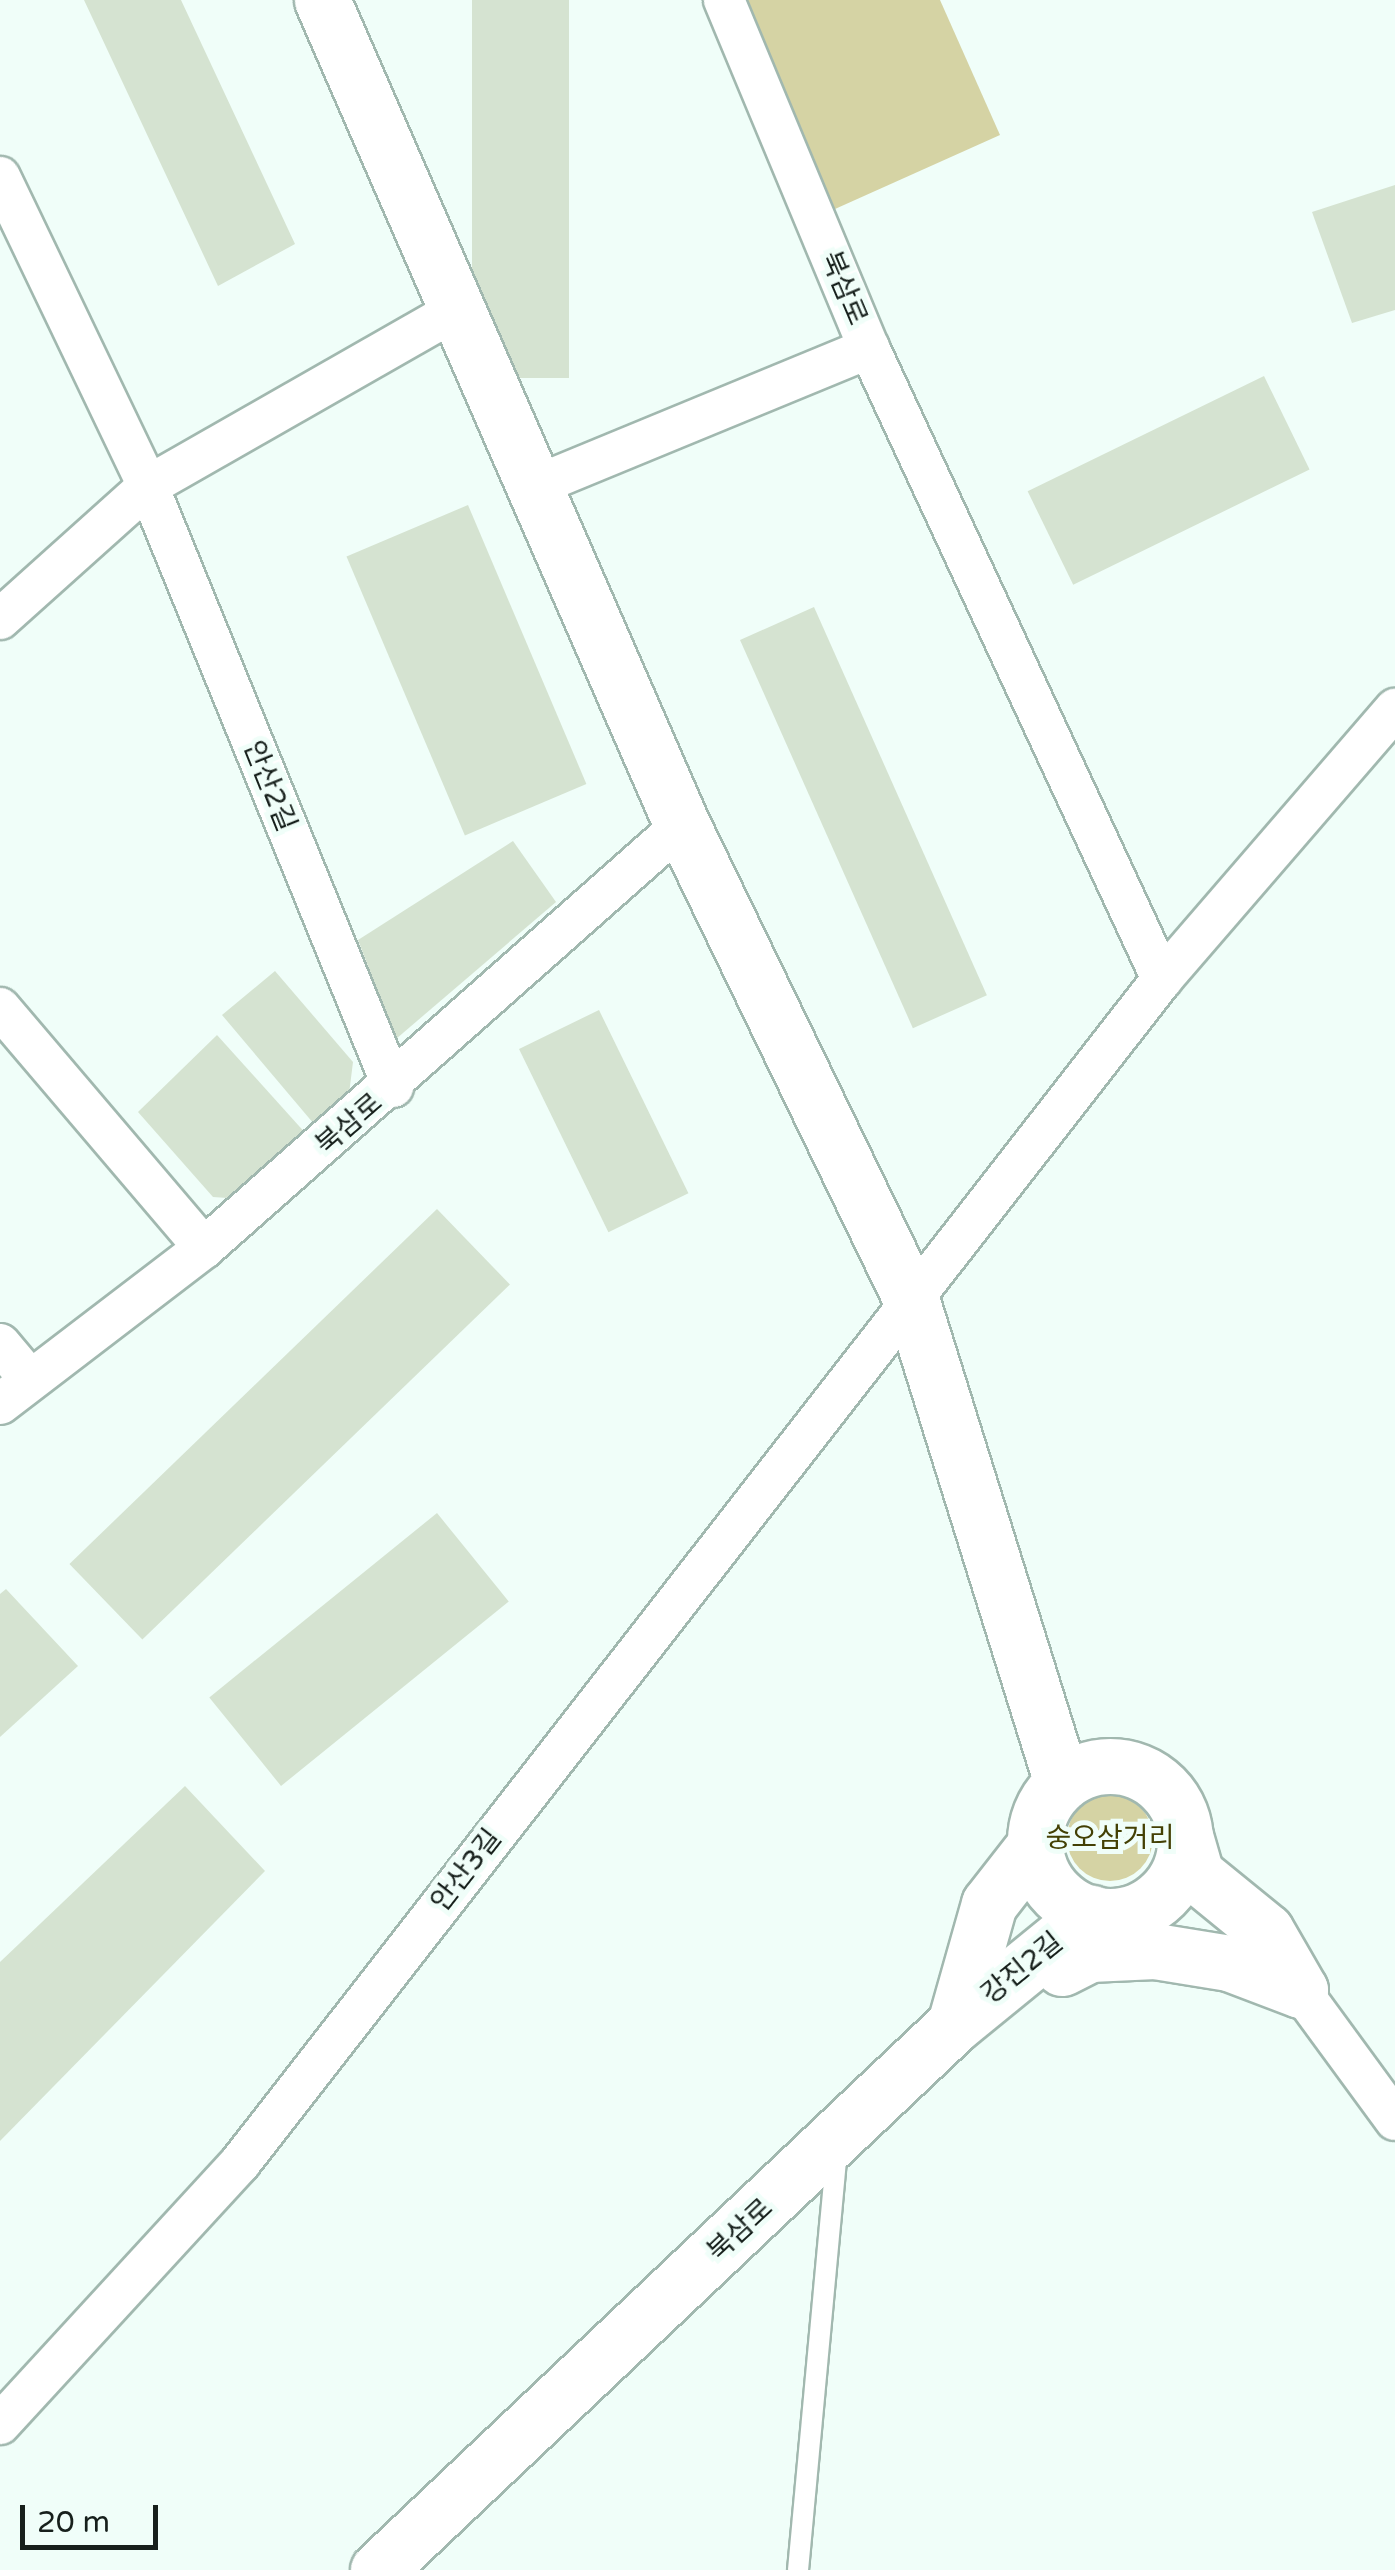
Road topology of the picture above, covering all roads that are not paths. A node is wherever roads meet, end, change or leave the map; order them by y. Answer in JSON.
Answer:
{"nodes":[{"id":1,"x":322,"y":0,"type":"edge"},
{"id":2,"x":724,"y":0,"type":"edge"},
{"id":3,"x":0,"y":177,"type":"edge"},
{"id":4,"x":458,"y":309,"type":"junction"},
{"id":5,"x":869,"y":348,"type":"junction"},
{"id":6,"x":148,"y":486,"type":"junction"},
{"id":7,"x":530,"y":488,"type":"junction"},
{"id":8,"x":5,"y":605,"type":"edge"},
{"id":9,"x":1395,"y":709,"type":"edge"},
{"id":10,"x":682,"y":825,"type":"junction"},
{"id":11,"x":1162,"y":979,"type":"junction"},
{"id":12,"x":0,"y":1008,"type":"edge"},
{"id":13,"x":393,"y":1087,"type":"junction"},
{"id":14,"x":204,"y":1248,"type":"junction"},
{"id":15,"x":911,"y":1299,"type":"junction"},
{"id":16,"x":0,"y":1344,"type":"edge"},
{"id":17,"x":14,"y":1390,"type":"edge"},
{"id":18,"x":1028,"y":1669,"type":"junction"},
{"id":19,"x":1128,"y":1768,"type":"junction"},
{"id":20,"x":1062,"y":1782,"type":"junction"},
{"id":21,"x":1185,"y":1836,"type":"junction"},
{"id":22,"x":1034,"y":1845,"type":"junction"},
{"id":23,"x":1115,"y":1912,"type":"junction"},
{"id":24,"x":1300,"y":1990,"type":"junction"},
{"id":25,"x":955,"y":2024,"type":"junction"},
{"id":26,"x":1395,"y":2120,"type":"edge"},
{"id":27,"x":838,"y":2138,"type":"junction"},
{"id":28,"x":0,"y":2424,"type":"edge"},
{"id":29,"x":378,"y":2570,"type":"edge"},
{"id":30,"x":798,"y":2570,"type":"edge"}],
"edges":[{"from":1,"to":4,"type":"street"},
{"from":2,"to":5,"type":"street","name":"북삼로"},
{"from":3,"to":6,"type":"street","name":"안산2길"},
{"from":4,"to":6,"type":"street"},
{"from":4,"to":7,"type":"street"},
{"from":5,"to":7,"type":"street","name":"북삼로"},
{"from":5,"to":11,"type":"street"},
{"from":6,"to":8,"type":"street"},
{"from":6,"to":13,"type":"street","name":"안산2길"},
{"from":7,"to":10,"type":"street"},
{"from":9,"to":11,"type":"street"},
{"from":10,"to":13,"type":"street","name":"북삼로"},
{"from":10,"to":15,"type":"street"},
{"from":11,"to":15,"type":"street"},
{"from":12,"to":14,"type":"street"},
{"from":13,"to":14,"type":"street","name":"북삼로"},
{"from":14,"to":17,"type":"street","name":"북삼로"},
{"from":15,"to":18,"type":"street"},
{"from":15,"to":28,"type":"street","name":"안산3길"},
{"from":16,"to":17,"type":"street"},
{"from":18,"to":19,"type":"street"},
{"from":18,"to":20,"type":"street"},
{"from":19,"to":20,"type":"street"},
{"from":19,"to":21,"type":"street"},
{"from":20,"to":22,"type":"street"},
{"from":21,"to":23,"type":"street"},
{"from":21,"to":24,"type":"street"},
{"from":22,"to":23,"type":"street"},
{"from":22,"to":25,"type":"street","name":"북삼로"},
{"from":23,"to":24,"type":"street"},
{"from":23,"to":25,"type":"street","name":"강진2길"},
{"from":24,"to":25,"type":"street"},
{"from":24,"to":26,"type":"street"},
{"from":25,"to":27,"type":"street","name":"북삼로"},
{"from":27,"to":29,"type":"street","name":"북삼로"},
{"from":27,"to":30,"type":"lane"}]}
